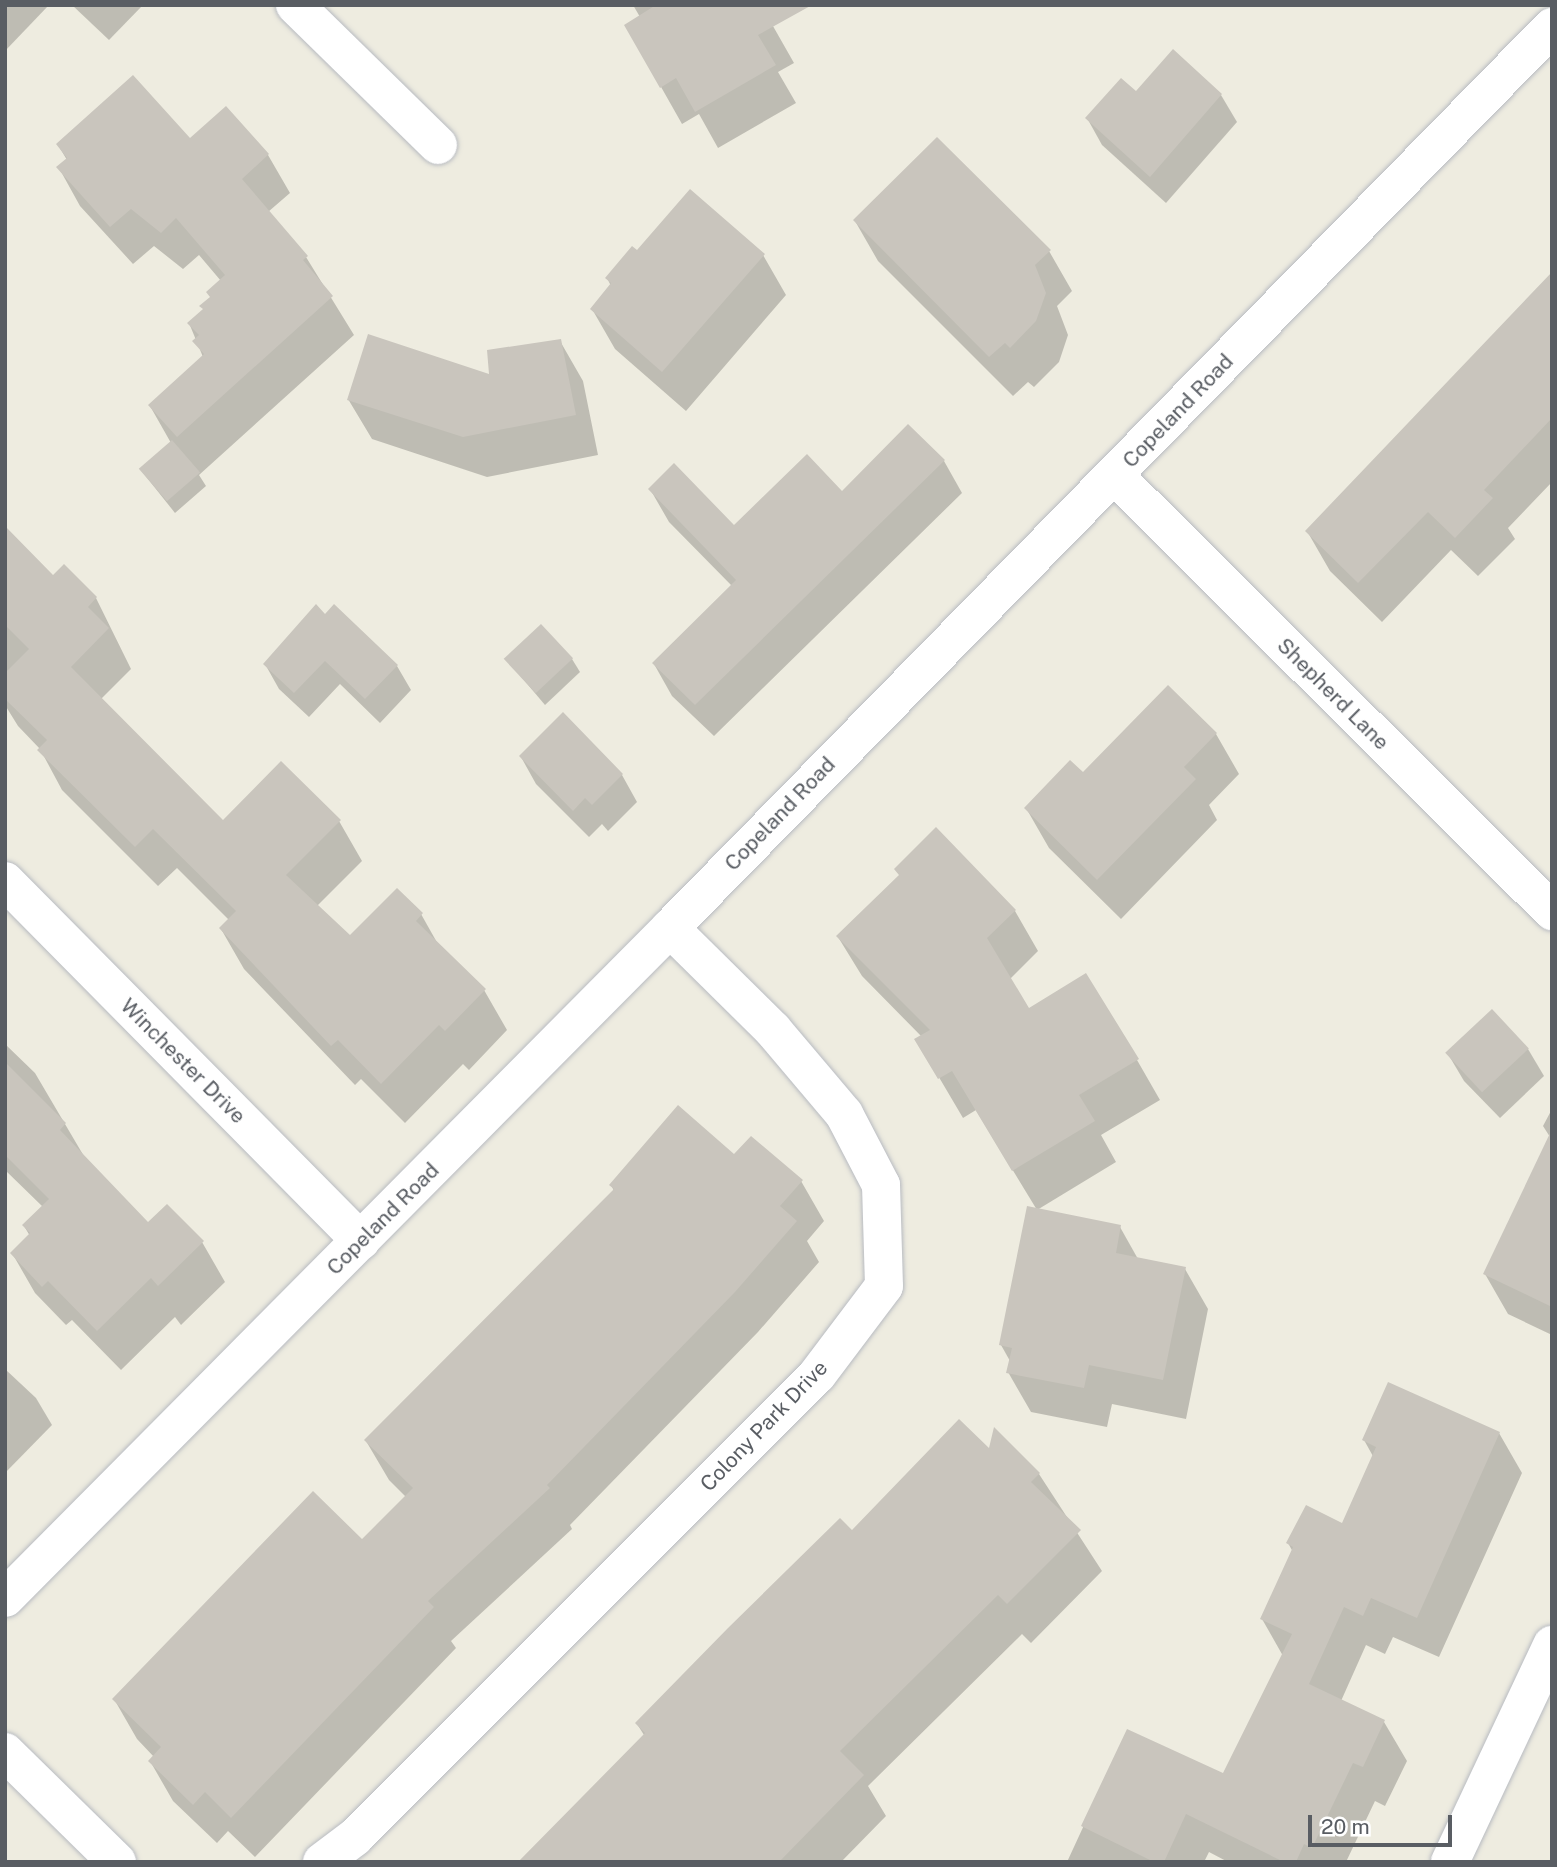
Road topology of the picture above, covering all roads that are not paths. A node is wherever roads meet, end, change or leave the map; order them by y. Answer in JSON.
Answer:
{"nodes":[{"id":1,"x":295,"y":5,"type":"edge"},
{"id":2,"x":1552,"y":27,"type":"edge"},
{"id":3,"x":438,"y":145,"type":"dead end"},
{"id":4,"x":1115,"y":476,"type":"junction"},
{"id":5,"x":5,"y":881,"type":"edge"},
{"id":6,"x":1552,"y":911,"type":"edge"},
{"id":7,"x":670,"y":928,"type":"junction"},
{"id":8,"x":361,"y":1241,"type":"junction"},
{"id":9,"x":5,"y":1598,"type":"edge"},
{"id":10,"x":1552,"y":1644,"type":"edge"},
{"id":11,"x":5,"y":1752,"type":"edge"},
{"id":12,"x":117,"y":1862,"type":"edge"},
{"id":13,"x":322,"y":1862,"type":"edge"},
{"id":14,"x":1450,"y":1862,"type":"edge"}],
"edges":[{"from":1,"to":3,"type":"street"},
{"from":2,"to":4,"type":"street","name":"Copeland Road"},
{"from":4,"to":6,"type":"street","name":"Shepherd Lane"},
{"from":4,"to":7,"type":"street","name":"Copeland Road"},
{"from":5,"to":8,"type":"street","name":"Winchester Drive"},
{"from":7,"to":8,"type":"street","name":"Copeland Road"},
{"from":7,"to":13,"type":"street","name":"Colony Park Drive"},
{"from":8,"to":9,"type":"street","name":"Copeland Road"},
{"from":10,"to":14,"type":"street"},
{"from":11,"to":12,"type":"street"}]}
